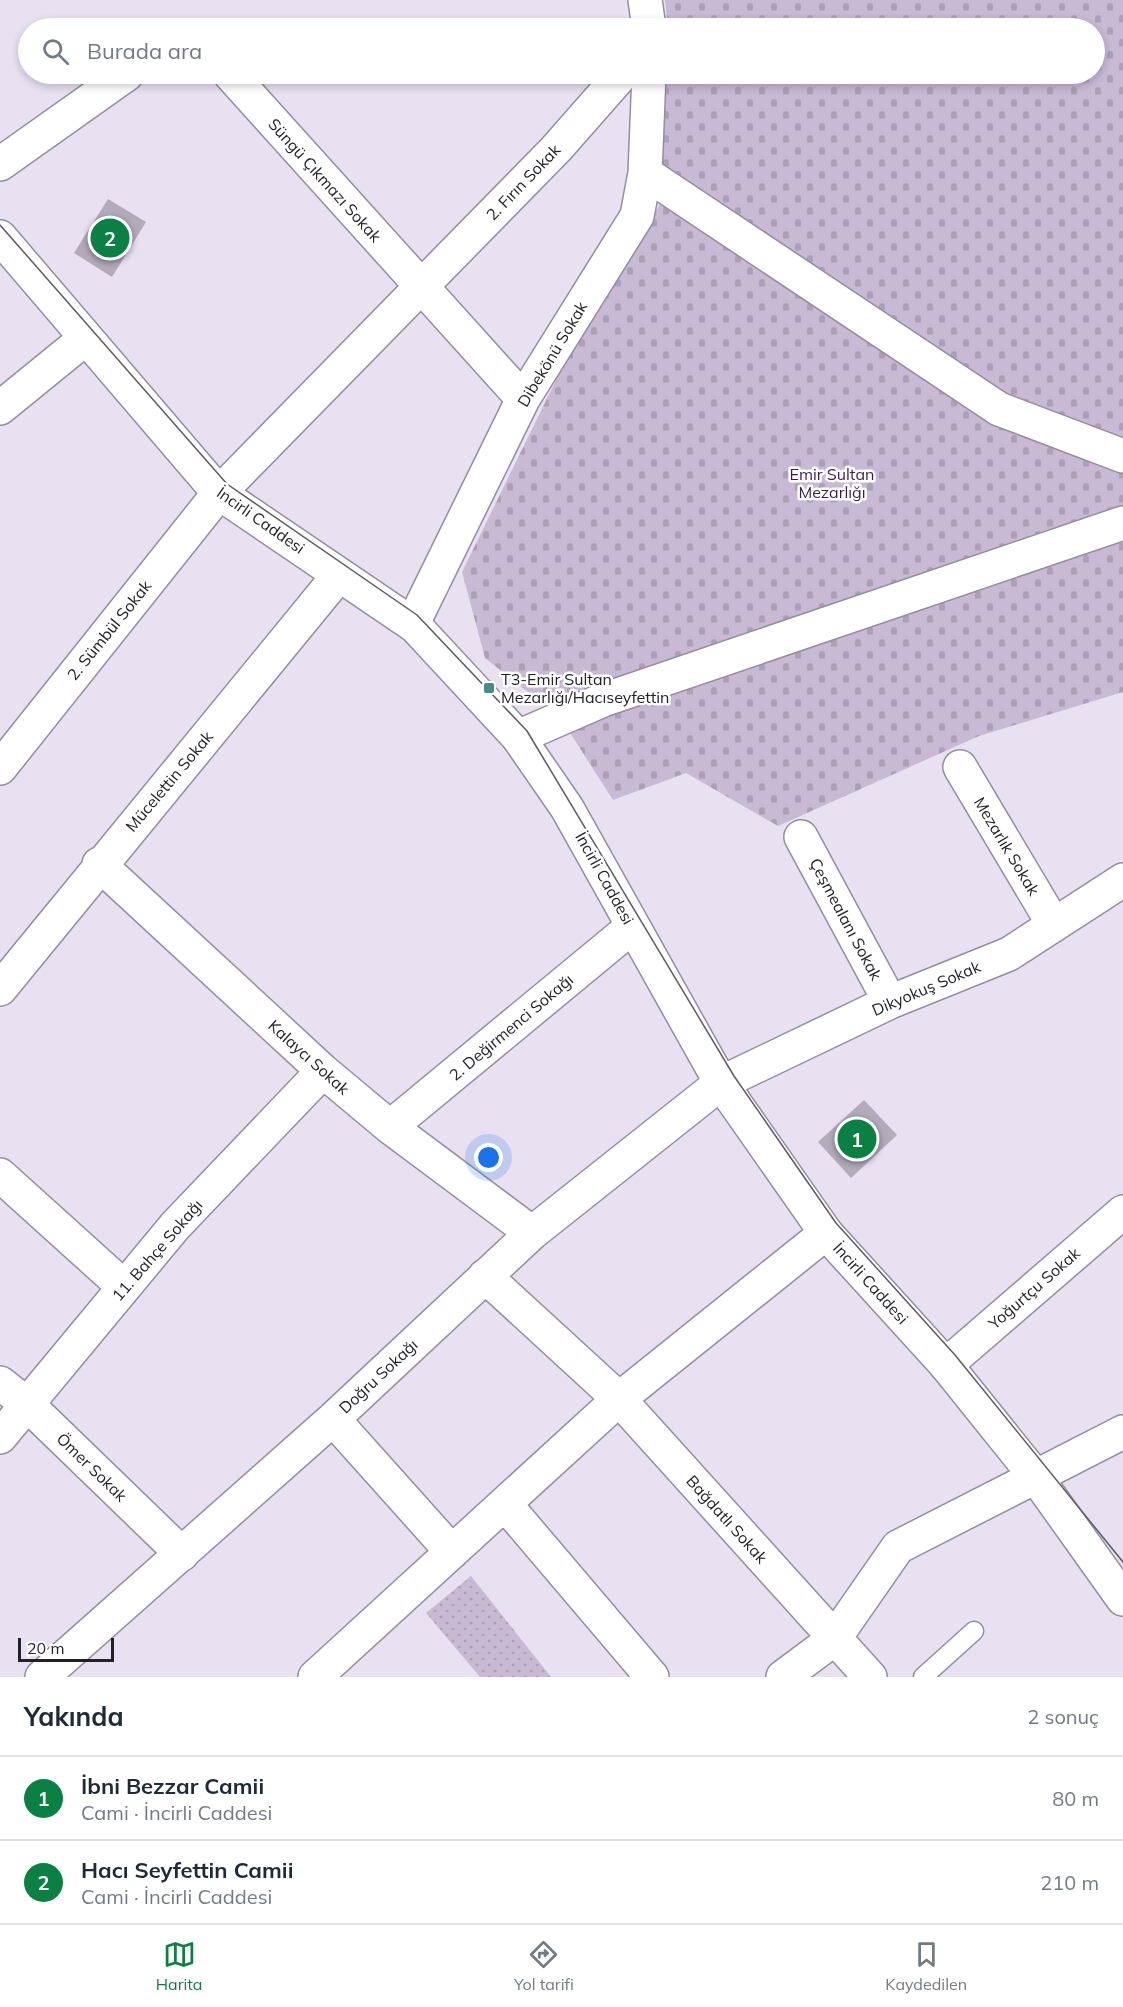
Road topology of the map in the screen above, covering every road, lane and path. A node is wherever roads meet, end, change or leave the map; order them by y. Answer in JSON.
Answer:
{"nodes":[{"id":1,"x":645,"y":0,"type":"edge"},
{"id":2,"x":648,"y":18,"type":"edge"},
{"id":3,"x":113,"y":84,"type":"edge"},
{"id":4,"x":239,"y":84,"type":"edge"},
{"id":5,"x":613,"y":84,"type":"edge"},
{"id":6,"x":649,"y":84,"type":"edge"},
{"id":7,"x":0,"y":164,"type":"edge"},
{"id":8,"x":645,"y":173,"type":"junction"},
{"id":9,"x":0,"y":237,"type":"edge"},
{"id":10,"x":420,"y":287,"type":"junction"},
{"id":11,"x":86,"y":338,"type":"junction"},
{"id":12,"x":523,"y":399,"type":"junction"},
{"id":13,"x":0,"y":408,"type":"edge"},
{"id":14,"x":1123,"y":456,"type":"edge"},
{"id":15,"x":219,"y":493,"type":"junction"},
{"id":16,"x":1123,"y":524,"type":"edge"},
{"id":17,"x":339,"y":575,"type":"junction"},
{"id":18,"x":415,"y":626,"type":"junction"},
{"id":19,"x":518,"y":737,"type":"junction"},
{"id":20,"x":960,"y":767,"type":"dead end"},
{"id":21,"x":0,"y":768,"type":"edge"},
{"id":22,"x":801,"y":837,"type":"dead end"},
{"id":23,"x":99,"y":864,"type":"junction"},
{"id":24,"x":1123,"y":879,"type":"edge"},
{"id":25,"x":1054,"y":925,"type":"junction"},
{"id":26,"x":632,"y":927,"type":"junction"},
{"id":27,"x":0,"y":988,"type":"edge"},
{"id":28,"x":890,"y":1002,"type":"junction"},
{"id":29,"x":323,"y":1071,"type":"junction"},
{"id":30,"x":721,"y":1083,"type":"junction"},
{"id":31,"x":390,"y":1127,"type":"junction"},
{"id":32,"x":0,"y":1175,"type":"edge"},
{"id":33,"x":1123,"y":1212,"type":"edge"},
{"id":34,"x":532,"y":1233,"type":"junction"},
{"id":35,"x":826,"y":1233,"type":"junction"},
{"id":36,"x":485,"y":1276,"type":"junction"},
{"id":37,"x":124,"y":1287,"type":"junction"},
{"id":38,"x":946,"y":1365,"type":"junction"},
{"id":39,"x":0,"y":1383,"type":"edge"},
{"id":40,"x":620,"y":1399,"type":"junction"},
{"id":41,"x":28,"y":1405,"type":"junction"},
{"id":42,"x":333,"y":1419,"type":"junction"},
{"id":43,"x":1123,"y":1432,"type":"edge"},
{"id":44,"x":0,"y":1437,"type":"edge"},
{"id":45,"x":1036,"y":1477,"type":"junction"},
{"id":46,"x":505,"y":1504,"type":"junction"},
{"id":47,"x":452,"y":1552,"type":"junction"},
{"id":48,"x":182,"y":1554,"type":"junction"},
{"id":49,"x":1123,"y":1599,"type":"edge"},
{"id":50,"x":974,"y":1631,"type":"dead end"},
{"id":51,"x":834,"y":1639,"type":"junction"},
{"id":52,"x":42,"y":1677,"type":"edge"},
{"id":53,"x":315,"y":1677,"type":"edge"},
{"id":54,"x":652,"y":1677,"type":"edge"},
{"id":55,"x":783,"y":1677,"type":"edge"},
{"id":56,"x":870,"y":1677,"type":"edge"},
{"id":57,"x":923,"y":1677,"type":"edge"}],
"edges":[{"from":1,"to":2,"type":"street"},
{"from":3,"to":7,"type":"street"},
{"from":4,"to":10,"type":"street","name":"Süngü Çıkmazı Sokak"},
{"from":5,"to":10,"type":"street","name":"2. Fırın Sokak"},
{"from":6,"to":8,"type":"street","name":"Dibekönü Sokak"},
{"from":8,"to":12,"type":"street","name":"Dibekönü Sokak"},
{"from":8,"to":14,"type":"street"},
{"from":9,"to":11,"type":"street","name":"İncirli Caddesi"},
{"from":10,"to":12,"type":"street"},
{"from":10,"to":15,"type":"street","name":"2. Fırın Sokak"},
{"from":11,"to":13,"type":"street"},
{"from":11,"to":15,"type":"street","name":"İncirli Caddesi"},
{"from":12,"to":18,"type":"street","name":"Dibekönü Sokak"},
{"from":15,"to":17,"type":"street","name":"İncirli Caddesi"},
{"from":15,"to":21,"type":"street","name":"2. Sümbül Sokak"},
{"from":16,"to":19,"type":"street"},
{"from":17,"to":18,"type":"street","name":"İncirli Caddesi"},
{"from":17,"to":23,"type":"street","name":"Mücelettin Sokak"},
{"from":18,"to":19,"type":"street","name":"İncirli Caddesi"},
{"from":19,"to":26,"type":"street","name":"İncirli Caddesi"},
{"from":20,"to":25,"type":"street","name":"Mezarlık Sokak"},
{"from":22,"to":28,"type":"street","name":"Çeşmealanı Sokak"},
{"from":23,"to":27,"type":"street","name":"Mücelettin Sokak"},
{"from":23,"to":29,"type":"street","name":"Kalaycı Sokak"},
{"from":24,"to":25,"type":"street","name":"Dikyokuş Sokak"},
{"from":25,"to":28,"type":"street","name":"Dikyokuş Sokak"},
{"from":26,"to":30,"type":"street","name":"İncirli Caddesi"},
{"from":26,"to":31,"type":"street","name":"2. Değirmenci Sokağı"},
{"from":28,"to":30,"type":"street","name":"Dikyokuş Sokak"},
{"from":29,"to":31,"type":"street","name":"Kalaycı Sokak"},
{"from":29,"to":37,"type":"street","name":"11. Bahçe Sokağı"},
{"from":30,"to":34,"type":"street","name":"Doğru Sokağı"},
{"from":30,"to":35,"type":"street","name":"İncirli Caddesi"},
{"from":31,"to":34,"type":"street","name":"Kalaycı Sokak"},
{"from":32,"to":37,"type":"street"},
{"from":33,"to":38,"type":"street","name":"Yoğurtçu Sokak"},
{"from":34,"to":36,"type":"street","name":"Doğru Sokağı"},
{"from":35,"to":38,"type":"street","name":"İncirli Caddesi"},
{"from":35,"to":40,"type":"street"},
{"from":36,"to":40,"type":"street","name":"Bağdatlı Sokak"},
{"from":36,"to":42,"type":"street","name":"Doğru Sokağı"},
{"from":37,"to":41,"type":"street","name":"11. Bahçe Sokağı"},
{"from":38,"to":45,"type":"street","name":"İncirli Caddesi"},
{"from":39,"to":41,"type":"street","name":"Ömer Sokak"},
{"from":40,"to":46,"type":"street"},
{"from":40,"to":51,"type":"street","name":"Bağdatlı Sokak"},
{"from":41,"to":44,"type":"street","name":"11. Bahçe Sokağı"},
{"from":41,"to":48,"type":"street","name":"Ömer Sokak"},
{"from":42,"to":47,"type":"street"},
{"from":42,"to":48,"type":"street","name":"Doğru Sokağı"},
{"from":43,"to":45,"type":"street"},
{"from":45,"to":49,"type":"street","name":"İncirli Caddesi"},
{"from":45,"to":51,"type":"street"},
{"from":46,"to":47,"type":"street"},
{"from":46,"to":54,"type":"street"},
{"from":47,"to":53,"type":"street"},
{"from":48,"to":52,"type":"street","name":"Doğru Sokağı"},
{"from":50,"to":57,"type":"lane"},
{"from":51,"to":55,"type":"street"},
{"from":51,"to":56,"type":"street","name":"Bağdatlı Sokak"}]}
